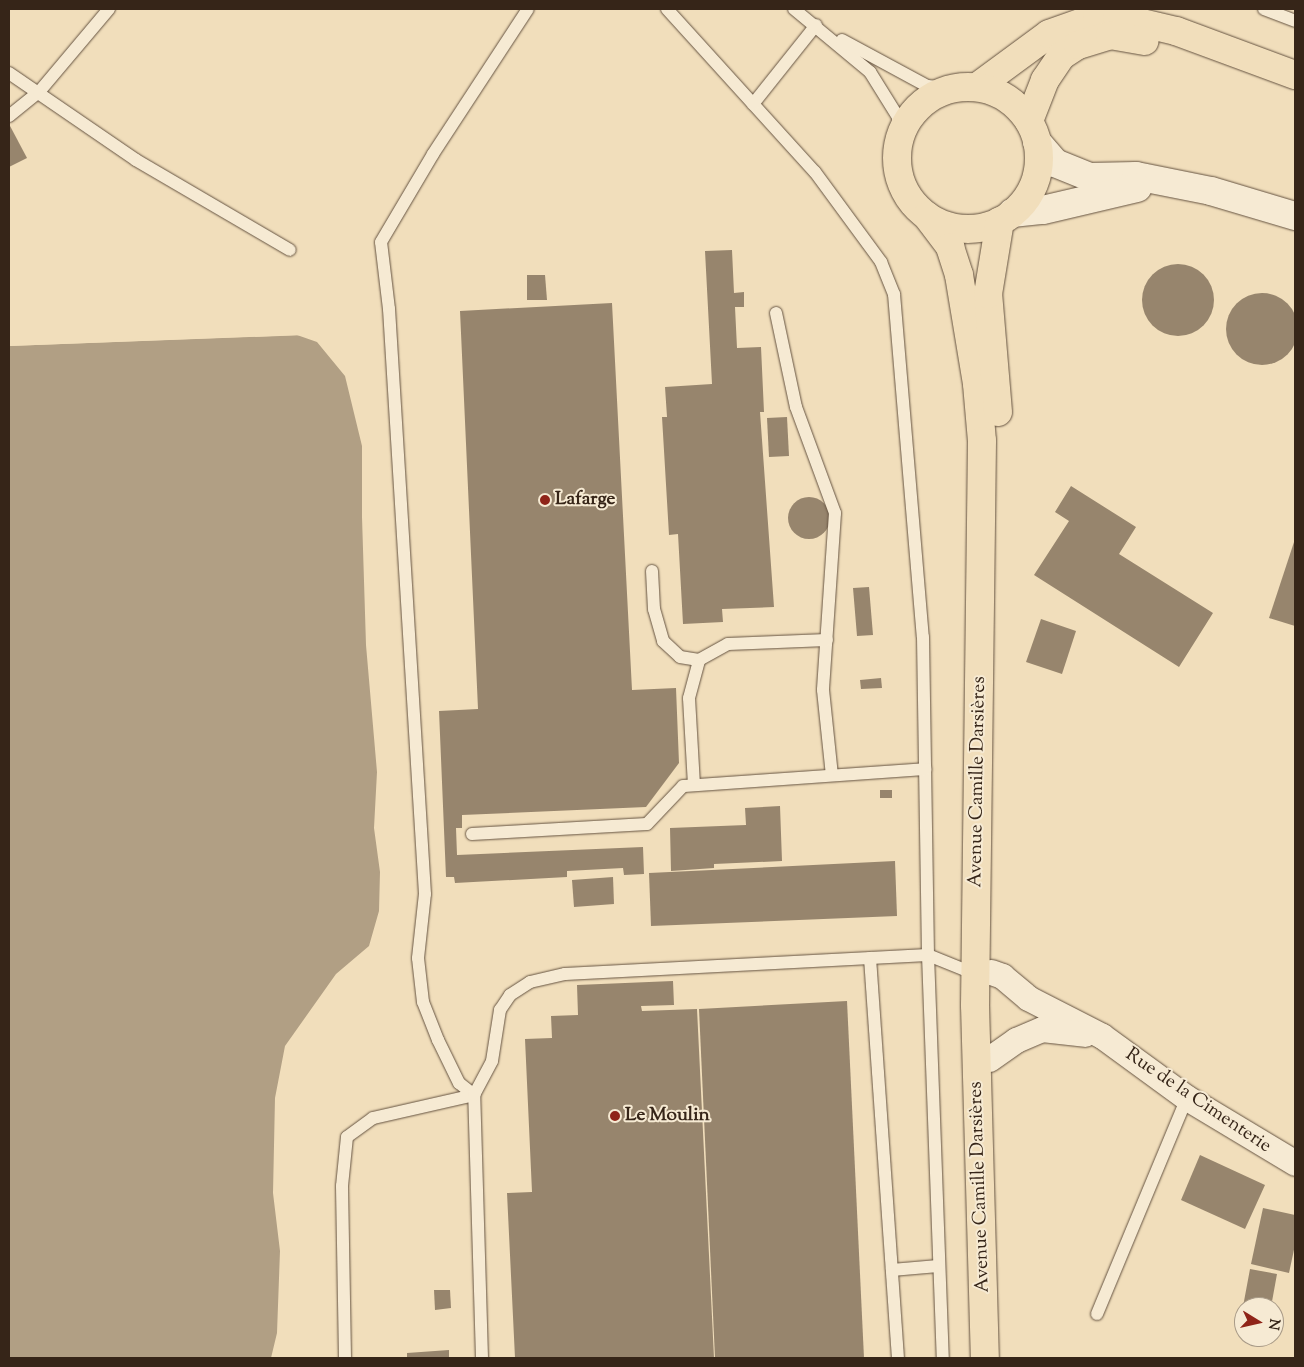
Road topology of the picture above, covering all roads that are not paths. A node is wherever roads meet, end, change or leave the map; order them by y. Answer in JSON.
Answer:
{"nodes":[{"id":1,"x":109,"y":9,"type":"edge"},
{"id":2,"x":528,"y":9,"type":"edge"},
{"id":3,"x":667,"y":9,"type":"edge"},
{"id":4,"x":794,"y":9,"type":"edge"},
{"id":5,"x":1264,"y":9,"type":"edge"},
{"id":6,"x":1295,"y":21,"type":"edge"},
{"id":7,"x":816,"y":25,"type":"junction"},
{"id":8,"x":9,"y":73,"type":"edge"},
{"id":9,"x":1295,"y":75,"type":"edge"},
{"id":10,"x":964,"y":88,"type":"junction"},
{"id":11,"x":39,"y":92,"type":"junction"},
{"id":12,"x":1295,"y":92,"type":"edge"},
{"id":13,"x":753,"y":104,"type":"junction"},
{"id":14,"x":9,"y":116,"type":"edge"},
{"id":15,"x":1033,"y":132,"type":"junction"},
{"id":16,"x":898,"y":145,"type":"junction"},
{"id":17,"x":1211,"y":191,"type":"junction"},
{"id":18,"x":927,"y":216,"type":"junction"},
{"id":19,"x":1295,"y":216,"type":"edge"},
{"id":20,"x":1006,"y":217,"type":"junction"},
{"id":21,"x":290,"y":250,"type":"dead end"},
{"id":22,"x":776,"y":313,"type":"dead end"},
{"id":23,"x":652,"y":571,"type":"dead end"},
{"id":24,"x":827,"y":640,"type":"junction"},
{"id":25,"x":699,"y":660,"type":"junction"},
{"id":26,"x":925,"y":769,"type":"junction"},
{"id":27,"x":832,"y":775,"type":"junction"},
{"id":28,"x":694,"y":784,"type":"junction"},
{"id":29,"x":472,"y":834,"type":"dead end"},
{"id":30,"x":928,"y":956,"type":"junction"},
{"id":31,"x":870,"y":958,"type":"junction"},
{"id":32,"x":983,"y":971,"type":"junction"},
{"id":33,"x":1102,"y":1036,"type":"junction"},
{"id":34,"x":989,"y":1059,"type":"junction"},
{"id":35,"x":474,"y":1095,"type":"junction"},
{"id":36,"x":1187,"y":1098,"type":"junction"},
{"id":37,"x":1295,"y":1163,"type":"edge"},
{"id":38,"x":938,"y":1266,"type":"junction"},
{"id":39,"x":892,"y":1270,"type":"junction"},
{"id":40,"x":1096,"y":1314,"type":"dead end"},
{"id":41,"x":345,"y":1358,"type":"edge"},
{"id":42,"x":482,"y":1358,"type":"edge"},
{"id":43,"x":898,"y":1358,"type":"edge"},
{"id":44,"x":943,"y":1358,"type":"edge"},
{"id":45,"x":985,"y":1358,"type":"edge"},
{"id":46,"x":1002,"y":1358,"type":"edge"}],
"edges":[{"from":1,"to":11,"type":"lane"},
{"from":2,"to":35,"type":"lane"},
{"from":3,"to":13,"type":"lane"},
{"from":4,"to":7,"type":"lane"},
{"from":5,"to":6,"type":"lane"},
{"from":7,"to":10,"type":"lane"},
{"from":7,"to":13,"type":"lane"},
{"from":7,"to":16,"type":"lane"},
{"from":8,"to":11,"type":"lane"},
{"from":9,"to":10,"type":"main road"},
{"from":10,"to":15,"type":"main road"},
{"from":10,"to":16,"type":"main road"},
{"from":11,"to":14,"type":"lane"},
{"from":11,"to":21,"type":"lane"},
{"from":12,"to":15,"type":"main road"},
{"from":13,"to":26,"type":"lane"},
{"from":15,"to":17,"type":"street"},
{"from":15,"to":20,"type":"main road"},
{"from":16,"to":18,"type":"main road"},
{"from":17,"to":19,"type":"street"},
{"from":17,"to":20,"type":"street"},
{"from":18,"to":20,"type":"main road"},
{"from":18,"to":32,"type":"main road","name":"Avenue Camille Darsières"},
{"from":20,"to":32,"type":"main road","name":"Avenue Camille Darsières"},
{"from":22,"to":24,"type":"lane"},
{"from":23,"to":25,"type":"lane"},
{"from":24,"to":25,"type":"lane"},
{"from":24,"to":27,"type":"lane"},
{"from":25,"to":28,"type":"lane"},
{"from":26,"to":27,"type":"lane"},
{"from":26,"to":30,"type":"lane"},
{"from":27,"to":28,"type":"lane"},
{"from":28,"to":29,"type":"lane"},
{"from":30,"to":31,"type":"lane"},
{"from":30,"to":32,"type":"lane"},
{"from":30,"to":38,"type":"lane"},
{"from":31,"to":35,"type":"lane"},
{"from":31,"to":39,"type":"lane"},
{"from":32,"to":33,"type":"street","name":"Rue de la Cimenterie"},
{"from":32,"to":34,"type":"main road","name":"Avenue Camille Darsières"},
{"from":32,"to":45,"type":"main road","name":"Avenue Camille Darsières"},
{"from":33,"to":34,"type":"street"},
{"from":33,"to":36,"type":"street","name":"Rue de la Cimenterie"},
{"from":34,"to":46,"type":"main road","name":"Avenue Camille Darsières"},
{"from":35,"to":41,"type":"lane"},
{"from":35,"to":42,"type":"lane"},
{"from":36,"to":37,"type":"street","name":"Rue de la Cimenterie"},
{"from":36,"to":40,"type":"lane"},
{"from":38,"to":39,"type":"lane"},
{"from":38,"to":44,"type":"lane"},
{"from":39,"to":43,"type":"lane"}]}
